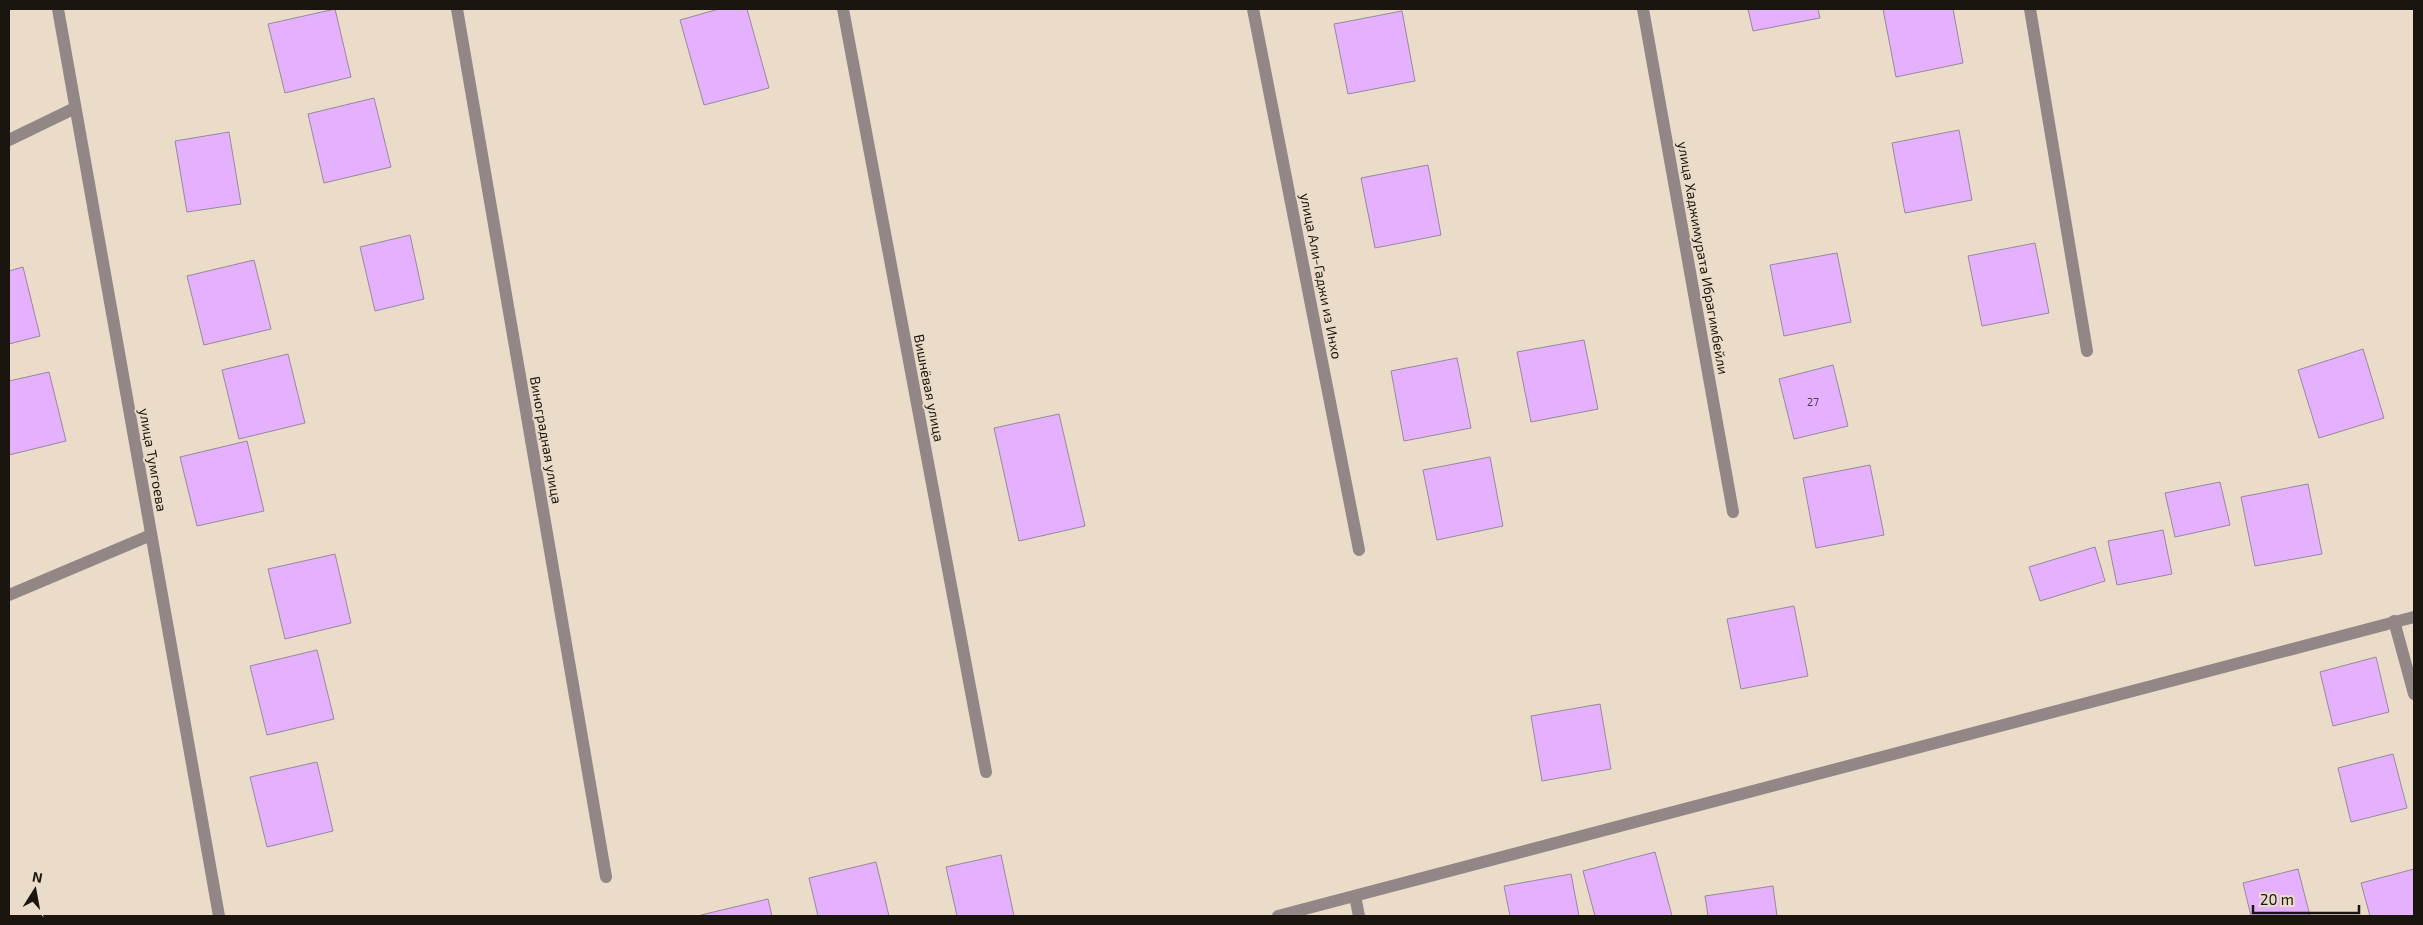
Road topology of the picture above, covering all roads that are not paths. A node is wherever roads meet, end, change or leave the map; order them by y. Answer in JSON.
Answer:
{"nodes":[{"id":1,"x":58,"y":9,"type":"edge"},
{"id":2,"x":457,"y":9,"type":"edge"},
{"id":3,"x":843,"y":9,"type":"edge"},
{"id":4,"x":1253,"y":9,"type":"edge"},
{"id":5,"x":1643,"y":9,"type":"edge"},
{"id":6,"x":2030,"y":9,"type":"edge"},
{"id":7,"x":75,"y":108,"type":"junction"},
{"id":8,"x":9,"y":140,"type":"edge"},
{"id":9,"x":2087,"y":351,"type":"dead end"},
{"id":10,"x":1733,"y":512,"type":"dead end"},
{"id":11,"x":151,"y":535,"type":"junction"},
{"id":12,"x":1359,"y":550,"type":"dead end"},
{"id":13,"x":9,"y":595,"type":"edge"},
{"id":14,"x":2414,"y":617,"type":"edge"},
{"id":15,"x":2394,"y":622,"type":"junction"},
{"id":16,"x":2414,"y":694,"type":"edge"},
{"id":17,"x":986,"y":772,"type":"dead end"},
{"id":18,"x":606,"y":877,"type":"dead end"},
{"id":19,"x":1355,"y":896,"type":"junction"},
{"id":20,"x":219,"y":916,"type":"edge"},
{"id":21,"x":1278,"y":916,"type":"edge"},
{"id":22,"x":1359,"y":916,"type":"edge"}],
"edges":[{"from":1,"to":7,"type":"street","name":"улица Тумгоева"},
{"from":2,"to":18,"type":"street","name":"Виноградная улица"},
{"from":3,"to":17,"type":"street","name":"Вишнёвая улица"},
{"from":4,"to":12,"type":"street","name":"улица Али-Гаджи из Инхо"},
{"from":5,"to":10,"type":"street","name":"улица Хаджимурата Ибрагимбейли"},
{"from":6,"to":9,"type":"street"},
{"from":7,"to":8,"type":"street"},
{"from":7,"to":11,"type":"street","name":"улица Тумгоева"},
{"from":11,"to":13,"type":"street"},
{"from":11,"to":20,"type":"street","name":"улица Тумгоева"},
{"from":14,"to":15,"type":"street"},
{"from":15,"to":16,"type":"street"},
{"from":15,"to":19,"type":"street"},
{"from":19,"to":21,"type":"street"},
{"from":19,"to":22,"type":"street"}]}
